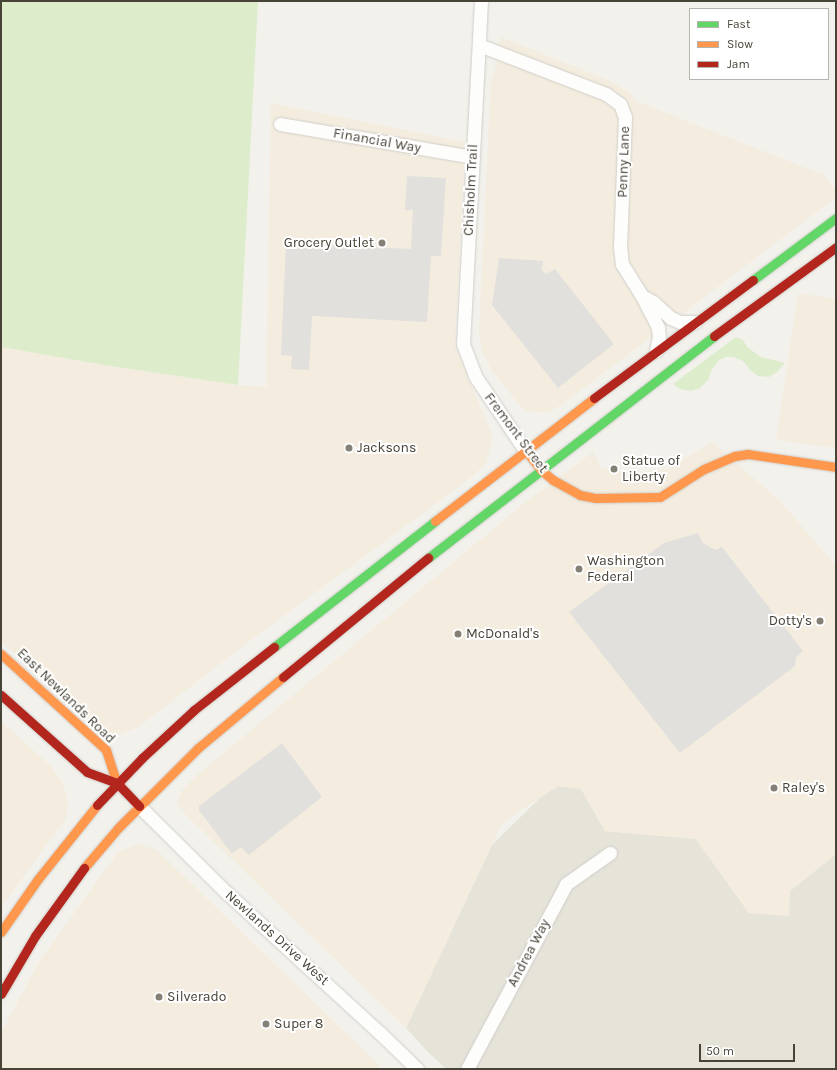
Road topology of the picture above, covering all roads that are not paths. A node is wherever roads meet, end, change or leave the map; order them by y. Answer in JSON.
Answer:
{"nodes":[{"id":1,"x":482,"y":1,"type":"edge"},
{"id":2,"x":479,"y":45,"type":"junction"},
{"id":3,"x":280,"y":124,"type":"dead end"},
{"id":4,"x":473,"y":157,"type":"junction"},
{"id":5,"x":836,"y":218,"type":"edge"},
{"id":6,"x":836,"y":247,"type":"edge"},
{"id":7,"x":642,"y":296,"type":"junction"},
{"id":8,"x":695,"y":322,"type":"junction"},
{"id":9,"x":656,"y":351,"type":"junction"},
{"id":10,"x":475,"y":376,"type":"joint"},
{"id":11,"x":525,"y":450,"type":"junction"},
{"id":12,"x":836,"y":467,"type":"edge"},
{"id":13,"x":540,"y":470,"type":"junction"},
{"id":14,"x":1,"y":654,"type":"edge"},
{"id":15,"x":1,"y":695,"type":"edge"},
{"id":16,"x":117,"y":783,"type":"junction"},
{"id":17,"x":139,"y":806,"type":"junction"},
{"id":18,"x":610,"y":853,"type":"dead end"},
{"id":19,"x":1,"y":932,"type":"edge"},
{"id":20,"x":1,"y":994,"type":"edge"},
{"id":21,"x":417,"y":1069,"type":"edge"},
{"id":22,"x":467,"y":1069,"type":"edge"}],
"edges":[{"from":1,"to":2,"type":"street","name":"Chisholm Trail"},
{"from":2,"to":4,"type":"street","name":"Chisholm Trail"},
{"from":2,"to":7,"type":"street","name":"Penny Lane"},
{"from":3,"to":4,"type":"street","name":"Financial Way"},
{"from":4,"to":10,"type":"street","name":"Chisholm Trail"},
{"from":5,"to":8,"type":"main road"},
{"from":6,"to":13,"type":"main road"},
{"from":7,"to":8,"type":"street","name":"Penny Lane"},
{"from":7,"to":9,"type":"street","name":"Penny Lane"},
{"from":8,"to":9,"type":"main road"},
{"from":9,"to":11,"type":"main road"},
{"from":10,"to":11,"type":"street","name":"Fremont Street"},
{"from":11,"to":13,"type":"main road","name":"Fremont Street"},
{"from":11,"to":16,"type":"main road"},
{"from":12,"to":13,"type":"main road","name":"Fremont Street"},
{"from":13,"to":17,"type":"main road"},
{"from":14,"to":16,"type":"main road","name":"East Newlands Road"},
{"from":15,"to":16,"type":"main road","name":"East Newlands Road"},
{"from":16,"to":17,"type":"main road","name":"East Newlands Road"},
{"from":16,"to":19,"type":"main road"},
{"from":17,"to":20,"type":"main road"},
{"from":17,"to":21,"type":"street","name":"Newlands Drive West"},
{"from":18,"to":22,"type":"street","name":"Andrea Way"}]}
